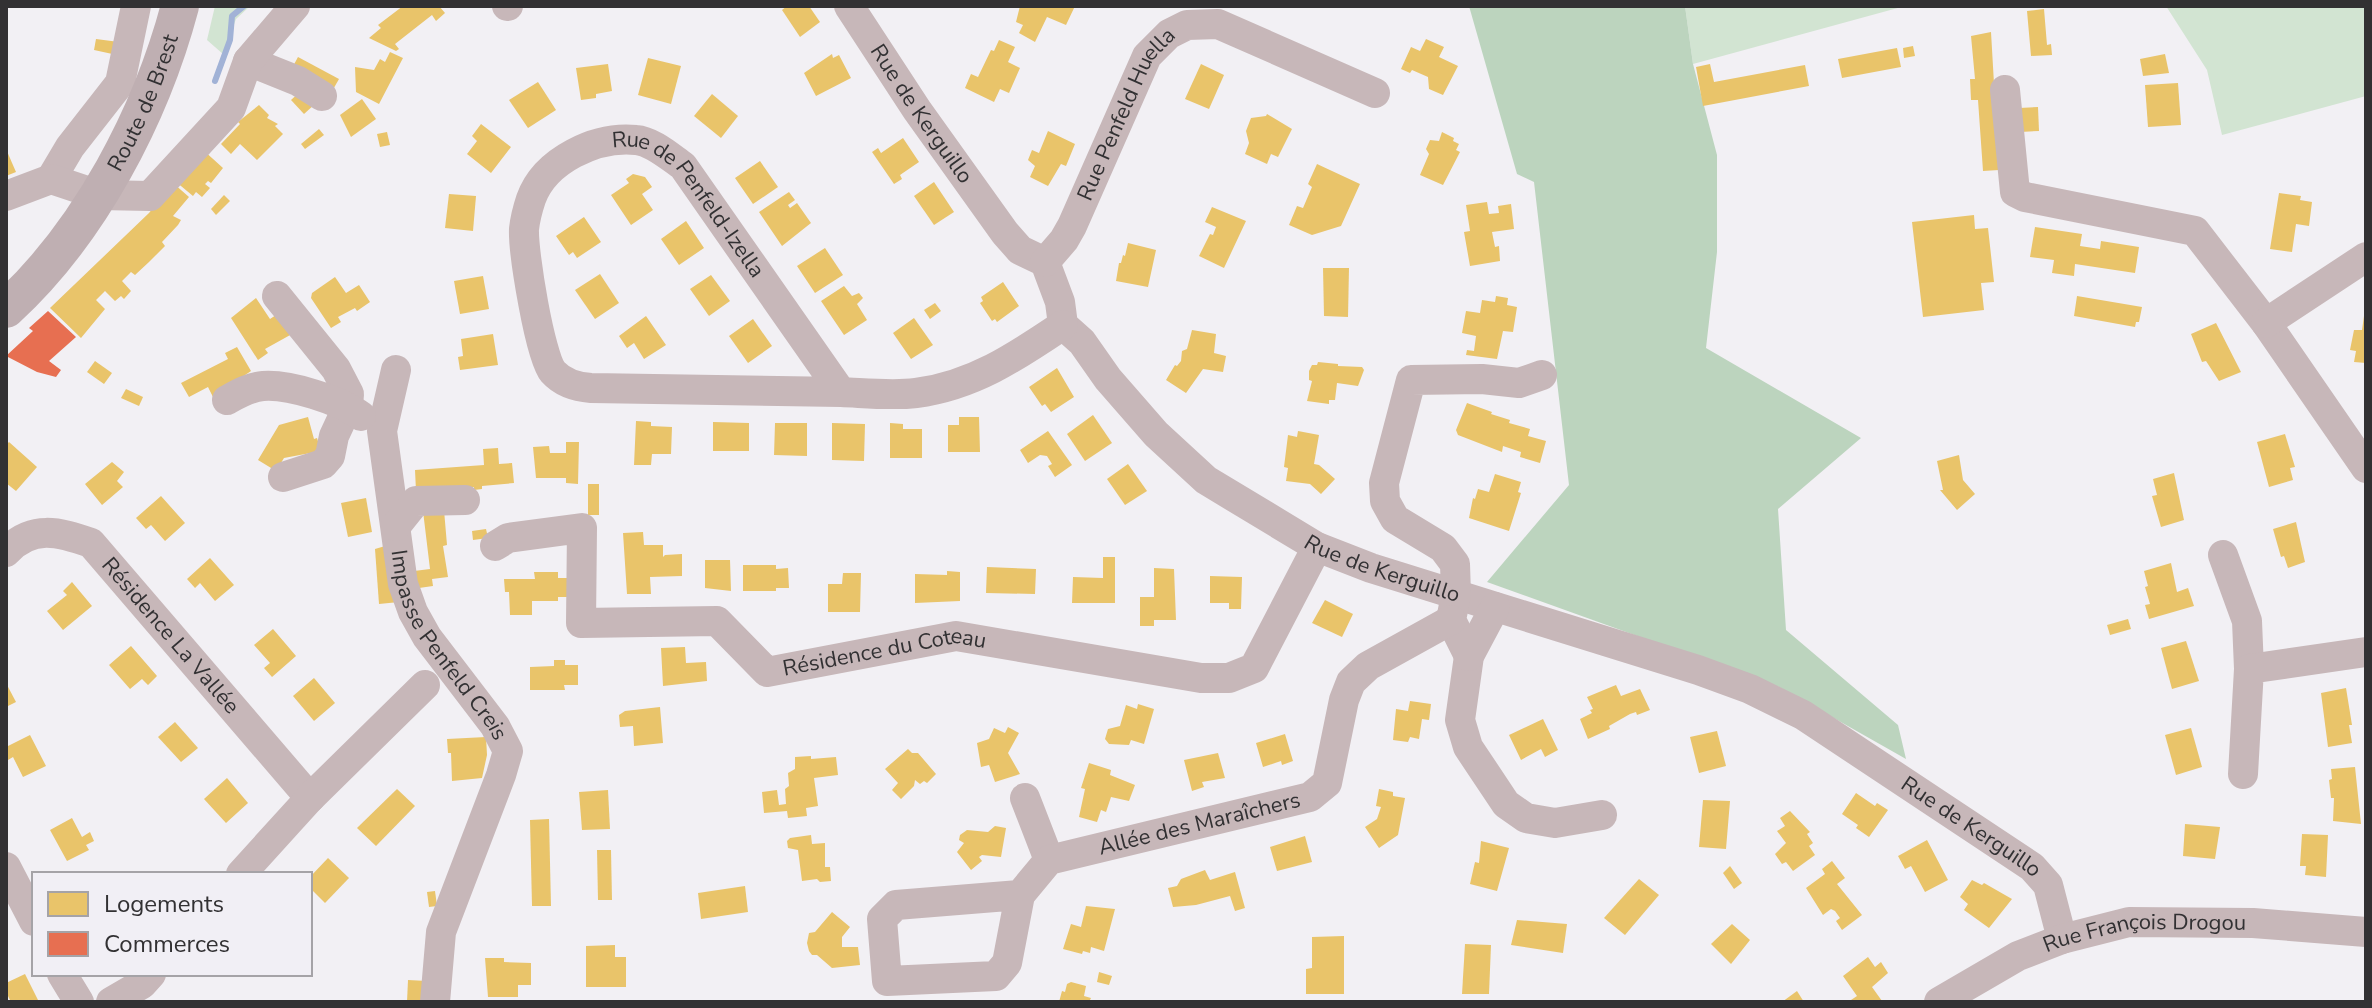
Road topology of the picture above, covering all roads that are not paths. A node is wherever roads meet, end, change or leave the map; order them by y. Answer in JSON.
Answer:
{"nodes":[{"id":1,"x":136,"y":6,"type":"edge"},
{"id":2,"x":180,"y":6,"type":"edge"},
{"id":3,"x":295,"y":6,"type":"edge"},
{"id":4,"x":853,"y":7,"type":"edge"},
{"id":5,"x":248,"y":61,"type":"junction"},
{"id":6,"x":2005,"y":90,"type":"dead end"},
{"id":7,"x":1375,"y":93,"type":"dead end"},
{"id":8,"x":322,"y":96,"type":"dead end"},
{"id":9,"x":51,"y":179,"type":"junction"},
{"id":10,"x":99,"y":195,"type":"junction"},
{"id":11,"x":6,"y":196,"type":"edge"},
{"id":12,"x":2366,"y":257,"type":"edge"},
{"id":13,"x":1045,"y":262,"type":"junction"},
{"id":14,"x":277,"y":296,"type":"dead end"},
{"id":15,"x":6,"y":309,"type":"edge"},
{"id":16,"x":2266,"y":323,"type":"junction"},
{"id":17,"x":1063,"y":325,"type":"junction"},
{"id":18,"x":396,"y":370,"type":"dead end"},
{"id":19,"x":1542,"y":375,"type":"dead end"},
{"id":20,"x":841,"y":392,"type":"junction"},
{"id":21,"x":227,"y":400,"type":"dead end"},
{"id":22,"x":348,"y":406,"type":"junction"},
{"id":23,"x":382,"y":431,"type":"junction"},
{"id":24,"x":366,"y":468,"type":"dead end"},
{"id":25,"x":2366,"y":468,"type":"edge"},
{"id":26,"x":283,"y":477,"type":"dead end"},
{"id":27,"x":465,"y":500,"type":"dead end"},
{"id":28,"x":397,"y":532,"type":"junction"},
{"id":29,"x":495,"y":546,"type":"dead end"},
{"id":30,"x":1317,"y":547,"type":"junction"},
{"id":31,"x":6,"y":552,"type":"edge"},
{"id":32,"x":2223,"y":555,"type":"dead end"},
{"id":33,"x":1453,"y":607,"type":"junction"},
{"id":34,"x":1495,"y":607,"type":"junction"},
{"id":35,"x":1397,"y":648,"type":"junction"},
{"id":36,"x":2366,"y":652,"type":"edge"},
{"id":37,"x":1469,"y":656,"type":"junction"},
{"id":38,"x":2249,"y":669,"type":"junction"},
{"id":39,"x":425,"y":685,"type":"dead end"},
{"id":40,"x":2243,"y":774,"type":"dead end"},
{"id":41,"x":310,"y":798,"type":"junction"},
{"id":42,"x":1025,"y":798,"type":"dead end"},
{"id":43,"x":1602,"y":815,"type":"dead end"},
{"id":44,"x":1049,"y":860,"type":"junction"},
{"id":45,"x":6,"y":867,"type":"edge"},
{"id":46,"x":243,"y":872,"type":"edge"},
{"id":47,"x":1020,"y":895,"type":"junction"},
{"id":48,"x":32,"y":917,"type":"edge"},
{"id":49,"x":2366,"y":932,"type":"edge"},
{"id":50,"x":2062,"y":939,"type":"junction"},
{"id":51,"x":63,"y":976,"type":"edge"},
{"id":52,"x":149,"y":976,"type":"edge"},
{"id":53,"x":79,"y":1002,"type":"edge"},
{"id":54,"x":111,"y":1002,"type":"edge"},
{"id":55,"x":435,"y":1002,"type":"edge"},
{"id":56,"x":1939,"y":1002,"type":"edge"}],
"edges":[{"from":1,"to":9,"type":"street"},
{"from":2,"to":10,"type":"main road","name":"Route de Brest"},
{"from":3,"to":5,"type":"street"},
{"from":4,"to":13,"type":"street","name":"Rue de Kerguillo"},
{"from":5,"to":8,"type":"street"},
{"from":5,"to":10,"type":"street"},
{"from":6,"to":16,"type":"street"},
{"from":7,"to":13,"type":"street","name":"Rue Penfeld Huella"},
{"from":9,"to":10,"type":"street"},
{"from":9,"to":11,"type":"street"},
{"from":10,"to":15,"type":"main road","name":"Route de Brest"},
{"from":12,"to":16,"type":"street"},
{"from":13,"to":17,"type":"street"},
{"from":14,"to":22,"type":"street"},
{"from":16,"to":25,"type":"street"},
{"from":17,"to":20,"type":"street","name":"Rue de Penfeld-Izella"},
{"from":17,"to":30,"type":"street","name":"Rue de Kerguillo"},
{"from":18,"to":23,"type":"street","name":"Impasse Penfeld Creis"},
{"from":19,"to":33,"type":"street"},
{"from":20,"to":20,"type":"street","name":"Rue de Penfeld-Izella"},
{"from":21,"to":22,"type":"street"},
{"from":22,"to":23,"type":"street"},
{"from":22,"to":26,"type":"street"},
{"from":23,"to":28,"type":"street","name":"Impasse Penfeld Creis"},
{"from":24,"to":28,"type":"street"},
{"from":27,"to":28,"type":"street"},
{"from":28,"to":55,"type":"street","name":"Impasse Penfeld Creis"},
{"from":29,"to":30,"type":"street","name":"Résidence du Coteau"},
{"from":30,"to":33,"type":"street","name":"Rue de Kerguillo"},
{"from":31,"to":41,"type":"street","name":"Résidence La Vallée"},
{"from":32,"to":38,"type":"street"},
{"from":33,"to":34,"type":"street","name":"Rue de Kerguillo"},
{"from":33,"to":35,"type":"street","name":"Allée des Maraîchers"},
{"from":33,"to":37,"type":"street"},
{"from":34,"to":37,"type":"street"},
{"from":34,"to":50,"type":"street","name":"Rue de Kerguillo"},
{"from":35,"to":37,"type":"street"},
{"from":35,"to":44,"type":"street","name":"Allée des Maraîchers"},
{"from":36,"to":38,"type":"street"},
{"from":37,"to":43,"type":"street"},
{"from":38,"to":40,"type":"street"},
{"from":39,"to":41,"type":"street"},
{"from":41,"to":46,"type":"street"},
{"from":42,"to":44,"type":"street"},
{"from":44,"to":47,"type":"street"},
{"from":45,"to":48,"type":"street"},
{"from":47,"to":47,"type":"street"},
{"from":49,"to":50,"type":"street","name":"Rue François Drogou"},
{"from":50,"to":56,"type":"street","name":"Rue François Drogou"},
{"from":51,"to":53,"type":"street"},
{"from":52,"to":54,"type":"street"}]}
